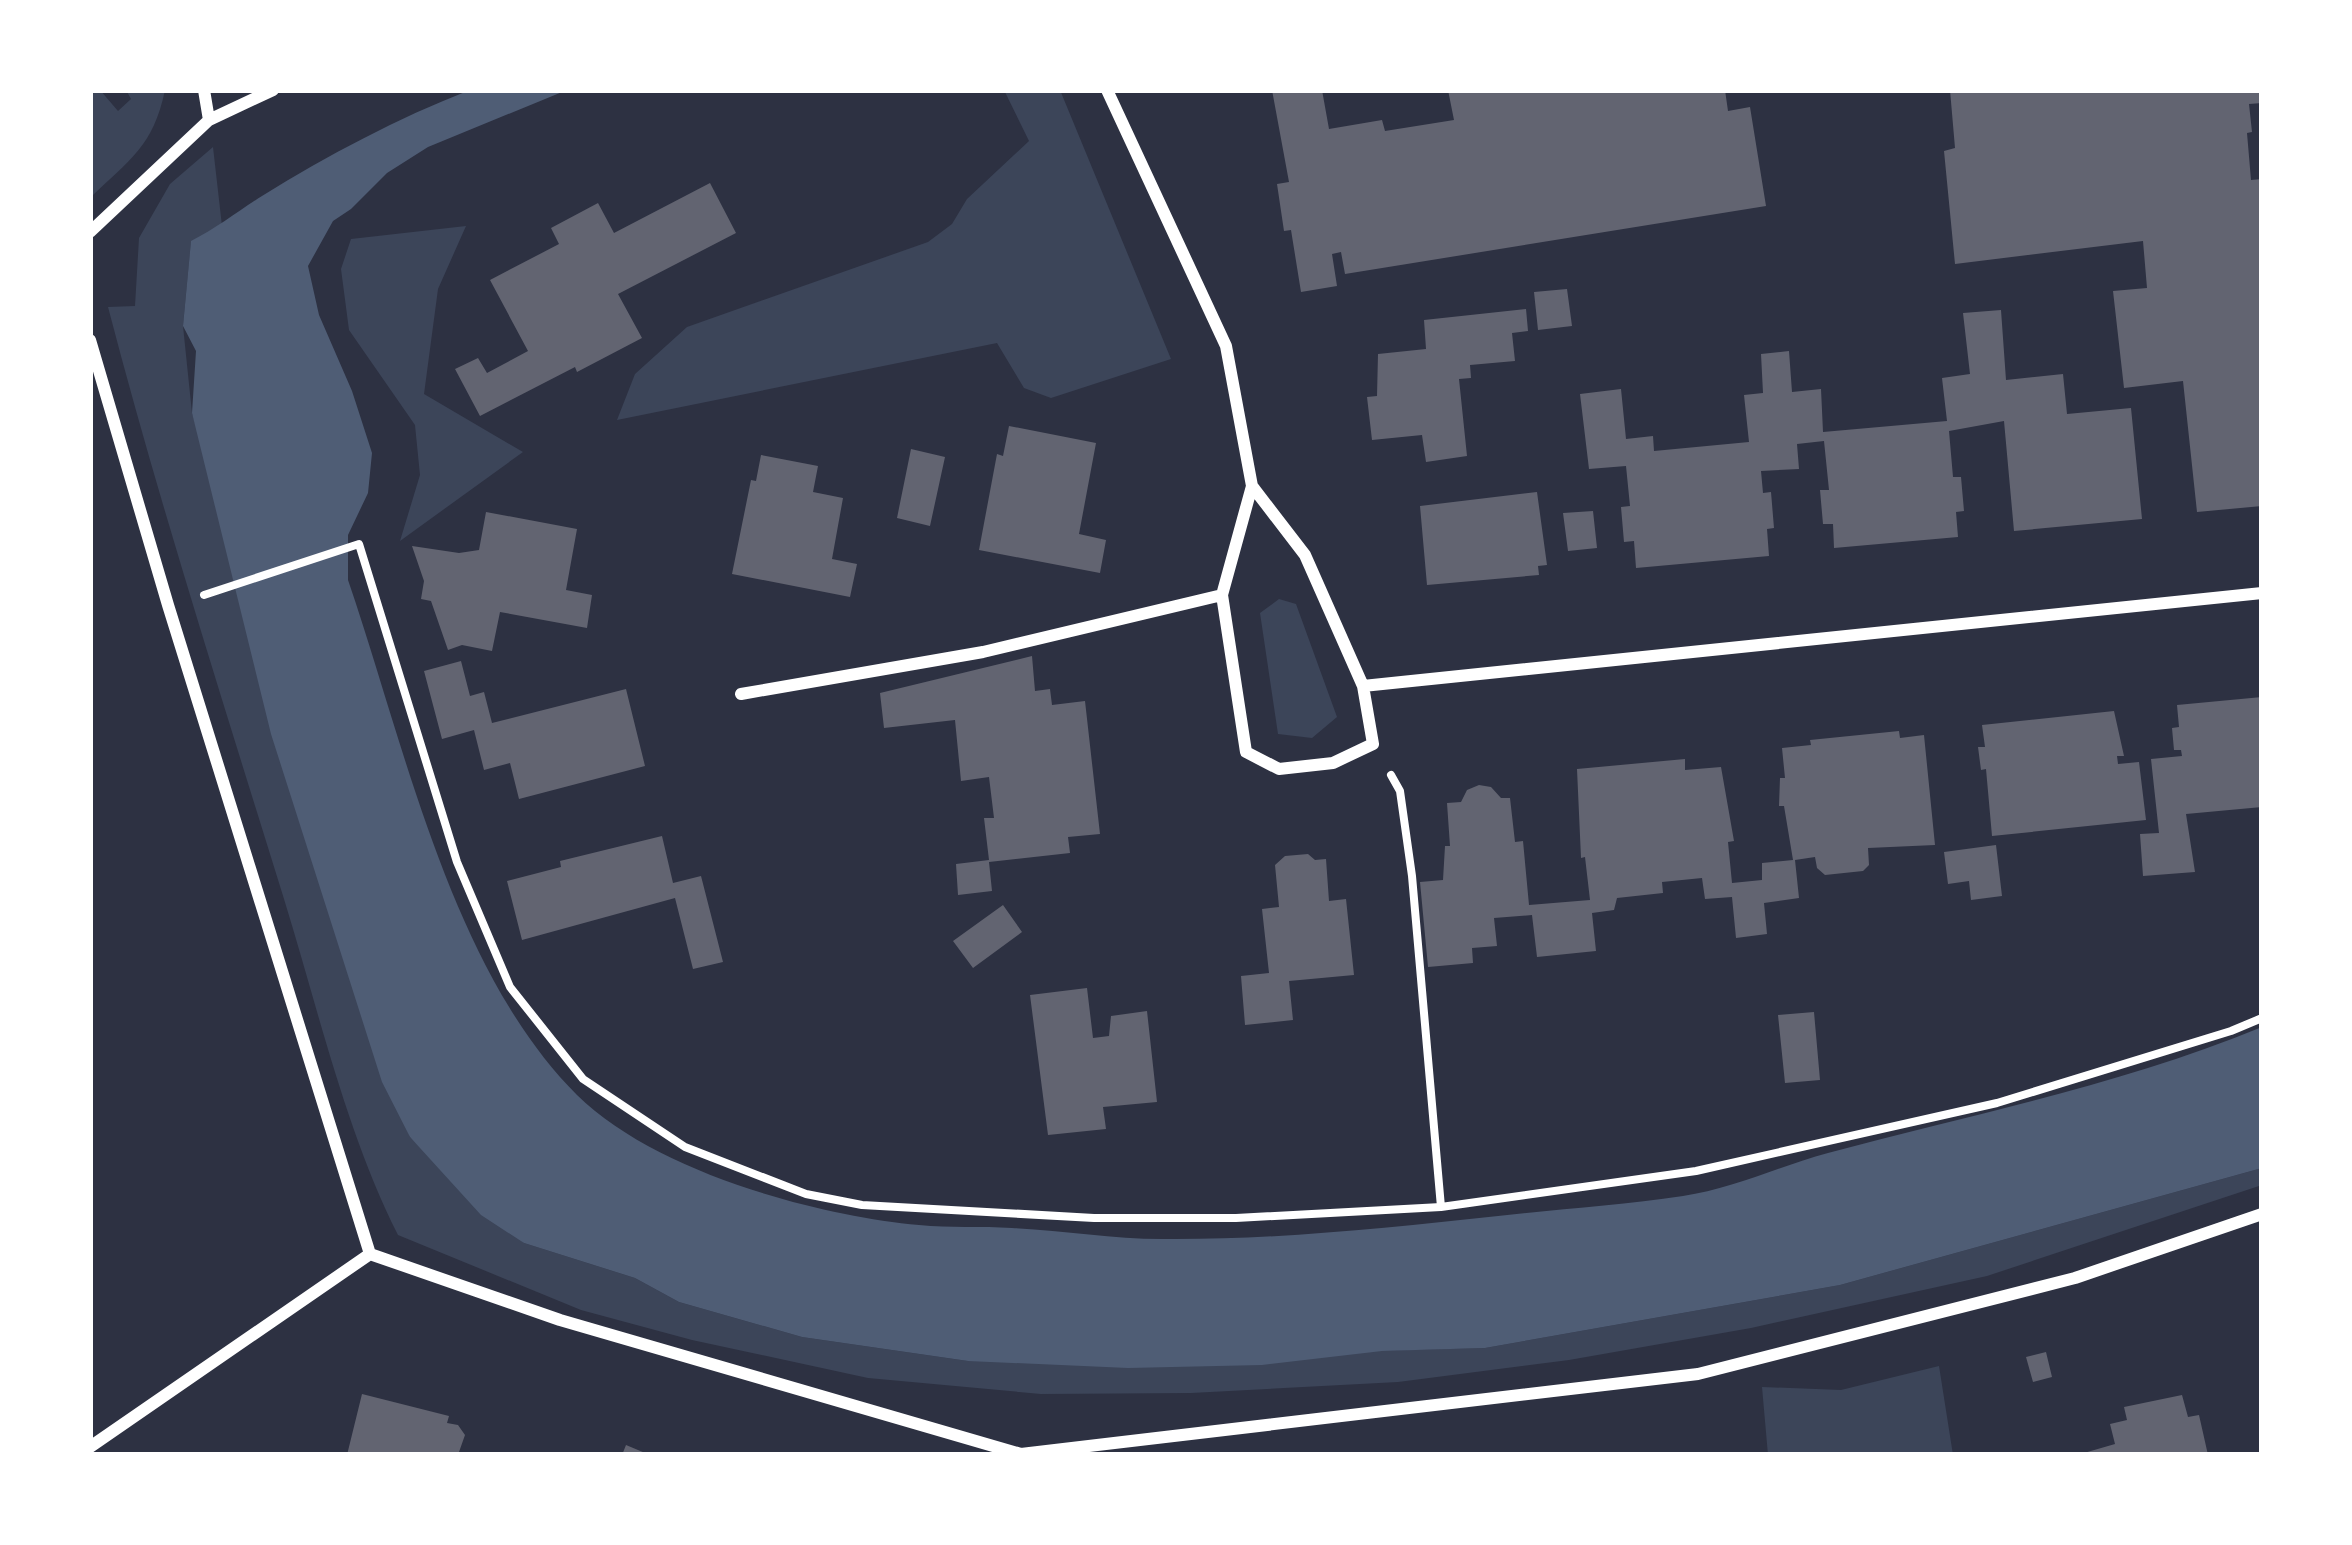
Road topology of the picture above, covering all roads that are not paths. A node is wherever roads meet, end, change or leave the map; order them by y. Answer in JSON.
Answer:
{"nodes":[{"id":1,"x":204,"y":90,"type":"edge"},
{"id":2,"x":273,"y":90,"type":"edge"},
{"id":3,"x":1106,"y":90,"type":"edge"},
{"id":4,"x":209,"y":120,"type":"junction"},
{"id":5,"x":90,"y":232,"type":"edge"},
{"id":6,"x":90,"y":340,"type":"edge"},
{"id":7,"x":1252,"y":486,"type":"junction"},
{"id":8,"x":2262,"y":593,"type":"edge"},
{"id":9,"x":1222,"y":595,"type":"junction"},
{"id":10,"x":1363,"y":686,"type":"junction"},
{"id":11,"x":741,"y":694,"type":"dead end"},
{"id":12,"x":2262,"y":1214,"type":"edge"},
{"id":13,"x":370,"y":1254,"type":"junction"},
{"id":14,"x":90,"y":1448,"type":"edge"},
{"id":15,"x":1020,"y":1454,"type":"edge"}],
"edges":[{"from":1,"to":4,"type":"street"},
{"from":2,"to":4,"type":"street"},
{"from":3,"to":7,"type":"street"},
{"from":4,"to":5,"type":"street"},
{"from":6,"to":13,"type":"street"},
{"from":7,"to":9,"type":"street"},
{"from":7,"to":10,"type":"street"},
{"from":8,"to":10,"type":"street"},
{"from":9,"to":10,"type":"street"},
{"from":9,"to":11,"type":"street"},
{"from":12,"to":15,"type":"street"},
{"from":13,"to":14,"type":"street"},
{"from":13,"to":15,"type":"street"}]}
